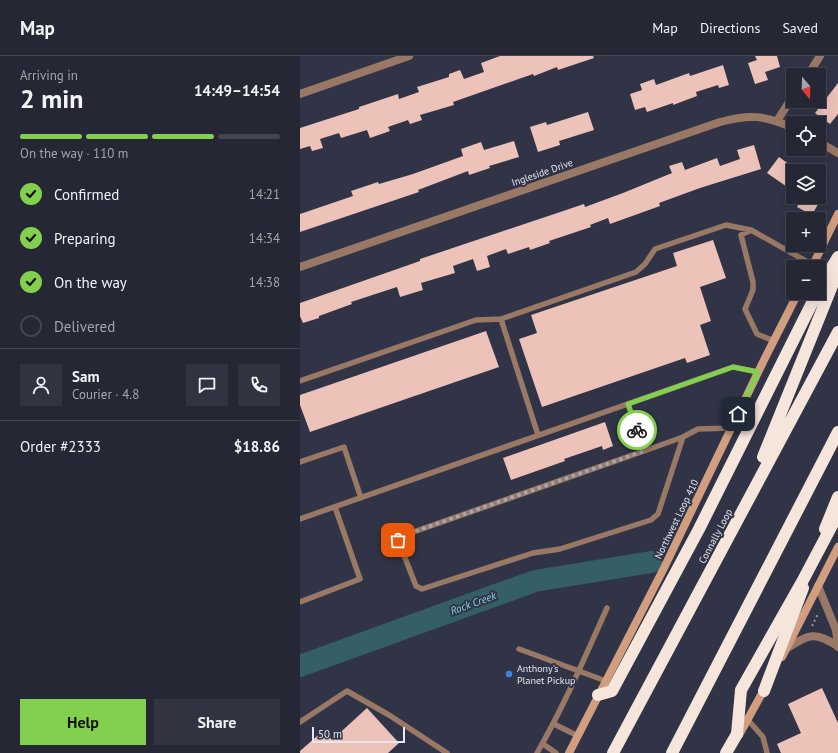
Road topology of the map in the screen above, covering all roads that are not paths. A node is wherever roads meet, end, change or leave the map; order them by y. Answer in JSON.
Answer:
{"nodes":[{"id":1,"x":410,"y":56,"type":"edge"},
{"id":2,"x":820,"y":56,"type":"edge"},
{"id":3,"x":812,"y":68,"type":"edge"},
{"id":4,"x":300,"y":94,"type":"edge"},
{"id":5,"x":786,"y":107,"type":"edge"},
{"id":6,"x":777,"y":121,"type":"junction"},
{"id":7,"x":786,"y":125,"type":"edge"},
{"id":8,"x":826,"y":146,"type":"edge"},
{"id":9,"x":838,"y":153,"type":"edge"},
{"id":10,"x":838,"y":214,"type":"edge"},
{"id":11,"x":751,"y":230,"type":"junction"},
{"id":12,"x":838,"y":257,"type":"edge"},
{"id":13,"x":802,"y":260,"type":"edge"},
{"id":14,"x":815,"y":260,"type":"edge"},
{"id":15,"x":300,"y":267,"type":"edge"},
{"id":16,"x":838,"y":271,"type":"edge"},
{"id":17,"x":826,"y":277,"type":"edge"},
{"id":18,"x":794,"y":300,"type":"edge"},
{"id":19,"x":813,"y":300,"type":"edge"},
{"id":20,"x":501,"y":319,"type":"junction"},
{"id":21,"x":838,"y":332,"type":"edge"},
{"id":22,"x":774,"y":341,"type":"junction"},
{"id":23,"x":758,"y":372,"type":"junction"},
{"id":24,"x":300,"y":381,"type":"edge"},
{"id":25,"x":628,"y":404,"type":"junction"},
{"id":26,"x":731,"y":428,"type":"junction"},
{"id":27,"x":838,"y":432,"type":"edge"},
{"id":28,"x":538,"y":435,"type":"junction"},
{"id":29,"x":683,"y":437,"type":"junction"},
{"id":30,"x":644,"y":451,"type":"junction"},
{"id":31,"x":300,"y":462,"type":"edge"},
{"id":32,"x":838,"y":497,"type":"edge"},
{"id":33,"x":361,"y":498,"type":"junction"},
{"id":34,"x":335,"y":507,"type":"junction"},
{"id":35,"x":740,"y":514,"type":"junction"},
{"id":36,"x":838,"y":514,"type":"edge"},
{"id":37,"x":300,"y":519,"type":"edge"},
{"id":38,"x":838,"y":547,"type":"edge"},
{"id":39,"x":818,"y":586,"type":"junction"},
{"id":40,"x":300,"y":602,"type":"edge"},
{"id":41,"x":607,"y":608,"type":"dead end"},
{"id":42,"x":838,"y":646,"type":"edge"},
{"id":43,"x":519,"y":649,"type":"dead end"},
{"id":44,"x":786,"y":649,"type":"junction"},
{"id":45,"x":579,"y":672,"type":"junction"},
{"id":46,"x":606,"y":681,"type":"junction"},
{"id":47,"x":764,"y":691,"type":"junction"},
{"id":48,"x":598,"y":696,"type":"junction"},
{"id":49,"x":748,"y":720,"type":"junction"},
{"id":50,"x":300,"y":722,"type":"edge"},
{"id":51,"x":554,"y":724,"type":"junction"},
{"id":52,"x":578,"y":736,"type":"junction"},
{"id":53,"x":543,"y":744,"type":"junction"},
{"id":54,"x":447,"y":753,"type":"edge"},
{"id":55,"x":537,"y":753,"type":"edge"},
{"id":56,"x":556,"y":753,"type":"edge"},
{"id":57,"x":569,"y":753,"type":"edge"},
{"id":58,"x":614,"y":753,"type":"edge"},
{"id":59,"x":672,"y":753,"type":"edge"},
{"id":60,"x":726,"y":753,"type":"edge"},
{"id":61,"x":729,"y":753,"type":"edge"},
{"id":62,"x":767,"y":753,"type":"edge"}],
"edges":[{"from":1,"to":4,"type":"street"},
{"from":2,"to":3,"type":"street"},
{"from":5,"to":6,"type":"street"},
{"from":6,"to":7,"type":"street","name":"Ingleside Drive"},
{"from":6,"to":15,"type":"street","name":"Ingleside Drive"},
{"from":8,"to":9,"type":"street"},
{"from":10,"to":14,"type":"main road"},
{"from":11,"to":13,"type":"lane"},
{"from":11,"to":20,"type":"lane"},
{"from":11,"to":22,"type":"lane"},
{"from":12,"to":17,"type":"highway"},
{"from":16,"to":35,"type":"highway"},
{"from":18,"to":22,"type":"main road","name":"Northwest Loop 410"},
{"from":19,"to":48,"type":"highway"},
{"from":20,"to":24,"type":"lane"},
{"from":20,"to":28,"type":"lane"},
{"from":21,"to":35,"type":"highway","name":"Connally Loop"},
{"from":22,"to":23,"type":"main road","name":"Northwest Loop 410"},
{"from":23,"to":25,"type":"lane"},
{"from":23,"to":26,"type":"main road","name":"Northwest Loop 410"},
{"from":25,"to":28,"type":"lane"},
{"from":25,"to":30,"type":"lane"},
{"from":26,"to":29,"type":"lane"},
{"from":26,"to":46,"type":"main road","name":"Northwest Loop 410"},
{"from":27,"to":59,"type":"highway"},
{"from":28,"to":33,"type":"lane"},
{"from":29,"to":30,"type":"lane"},
{"from":29,"to":30,"type":"lane"},
{"from":31,"to":33,"type":"lane"},
{"from":32,"to":47,"type":"highway"},
{"from":33,"to":34,"type":"lane"},
{"from":34,"to":37,"type":"lane"},
{"from":34,"to":40,"type":"lane"},
{"from":35,"to":58,"type":"highway","name":"Connally Loop"},
{"from":36,"to":60,"type":"highway","bridge":true},
{"from":38,"to":39,"type":"main road"},
{"from":39,"to":42,"type":"street"},
{"from":39,"to":44,"type":"main road"},
{"from":41,"to":45,"type":"lane"},
{"from":42,"to":44,"type":"street"},
{"from":43,"to":45,"type":"lane"},
{"from":44,"to":47,"type":"main road"},
{"from":45,"to":46,"type":"lane"},
{"from":45,"to":51,"type":"lane"},
{"from":46,"to":48,"type":"main road","name":"Northwest Loop 410"},
{"from":47,"to":49,"type":"main road"},
{"from":48,"to":52,"type":"main road","name":"Northwest Loop 410"},
{"from":49,"to":61,"type":"main road"},
{"from":49,"to":62,"type":"lane"},
{"from":50,"to":54,"type":"lane"},
{"from":51,"to":52,"type":"lane"},
{"from":51,"to":53,"type":"lane"},
{"from":52,"to":57,"type":"main road","name":"Northwest Loop 410"},
{"from":53,"to":55,"type":"lane"},
{"from":53,"to":56,"type":"lane"}]}
